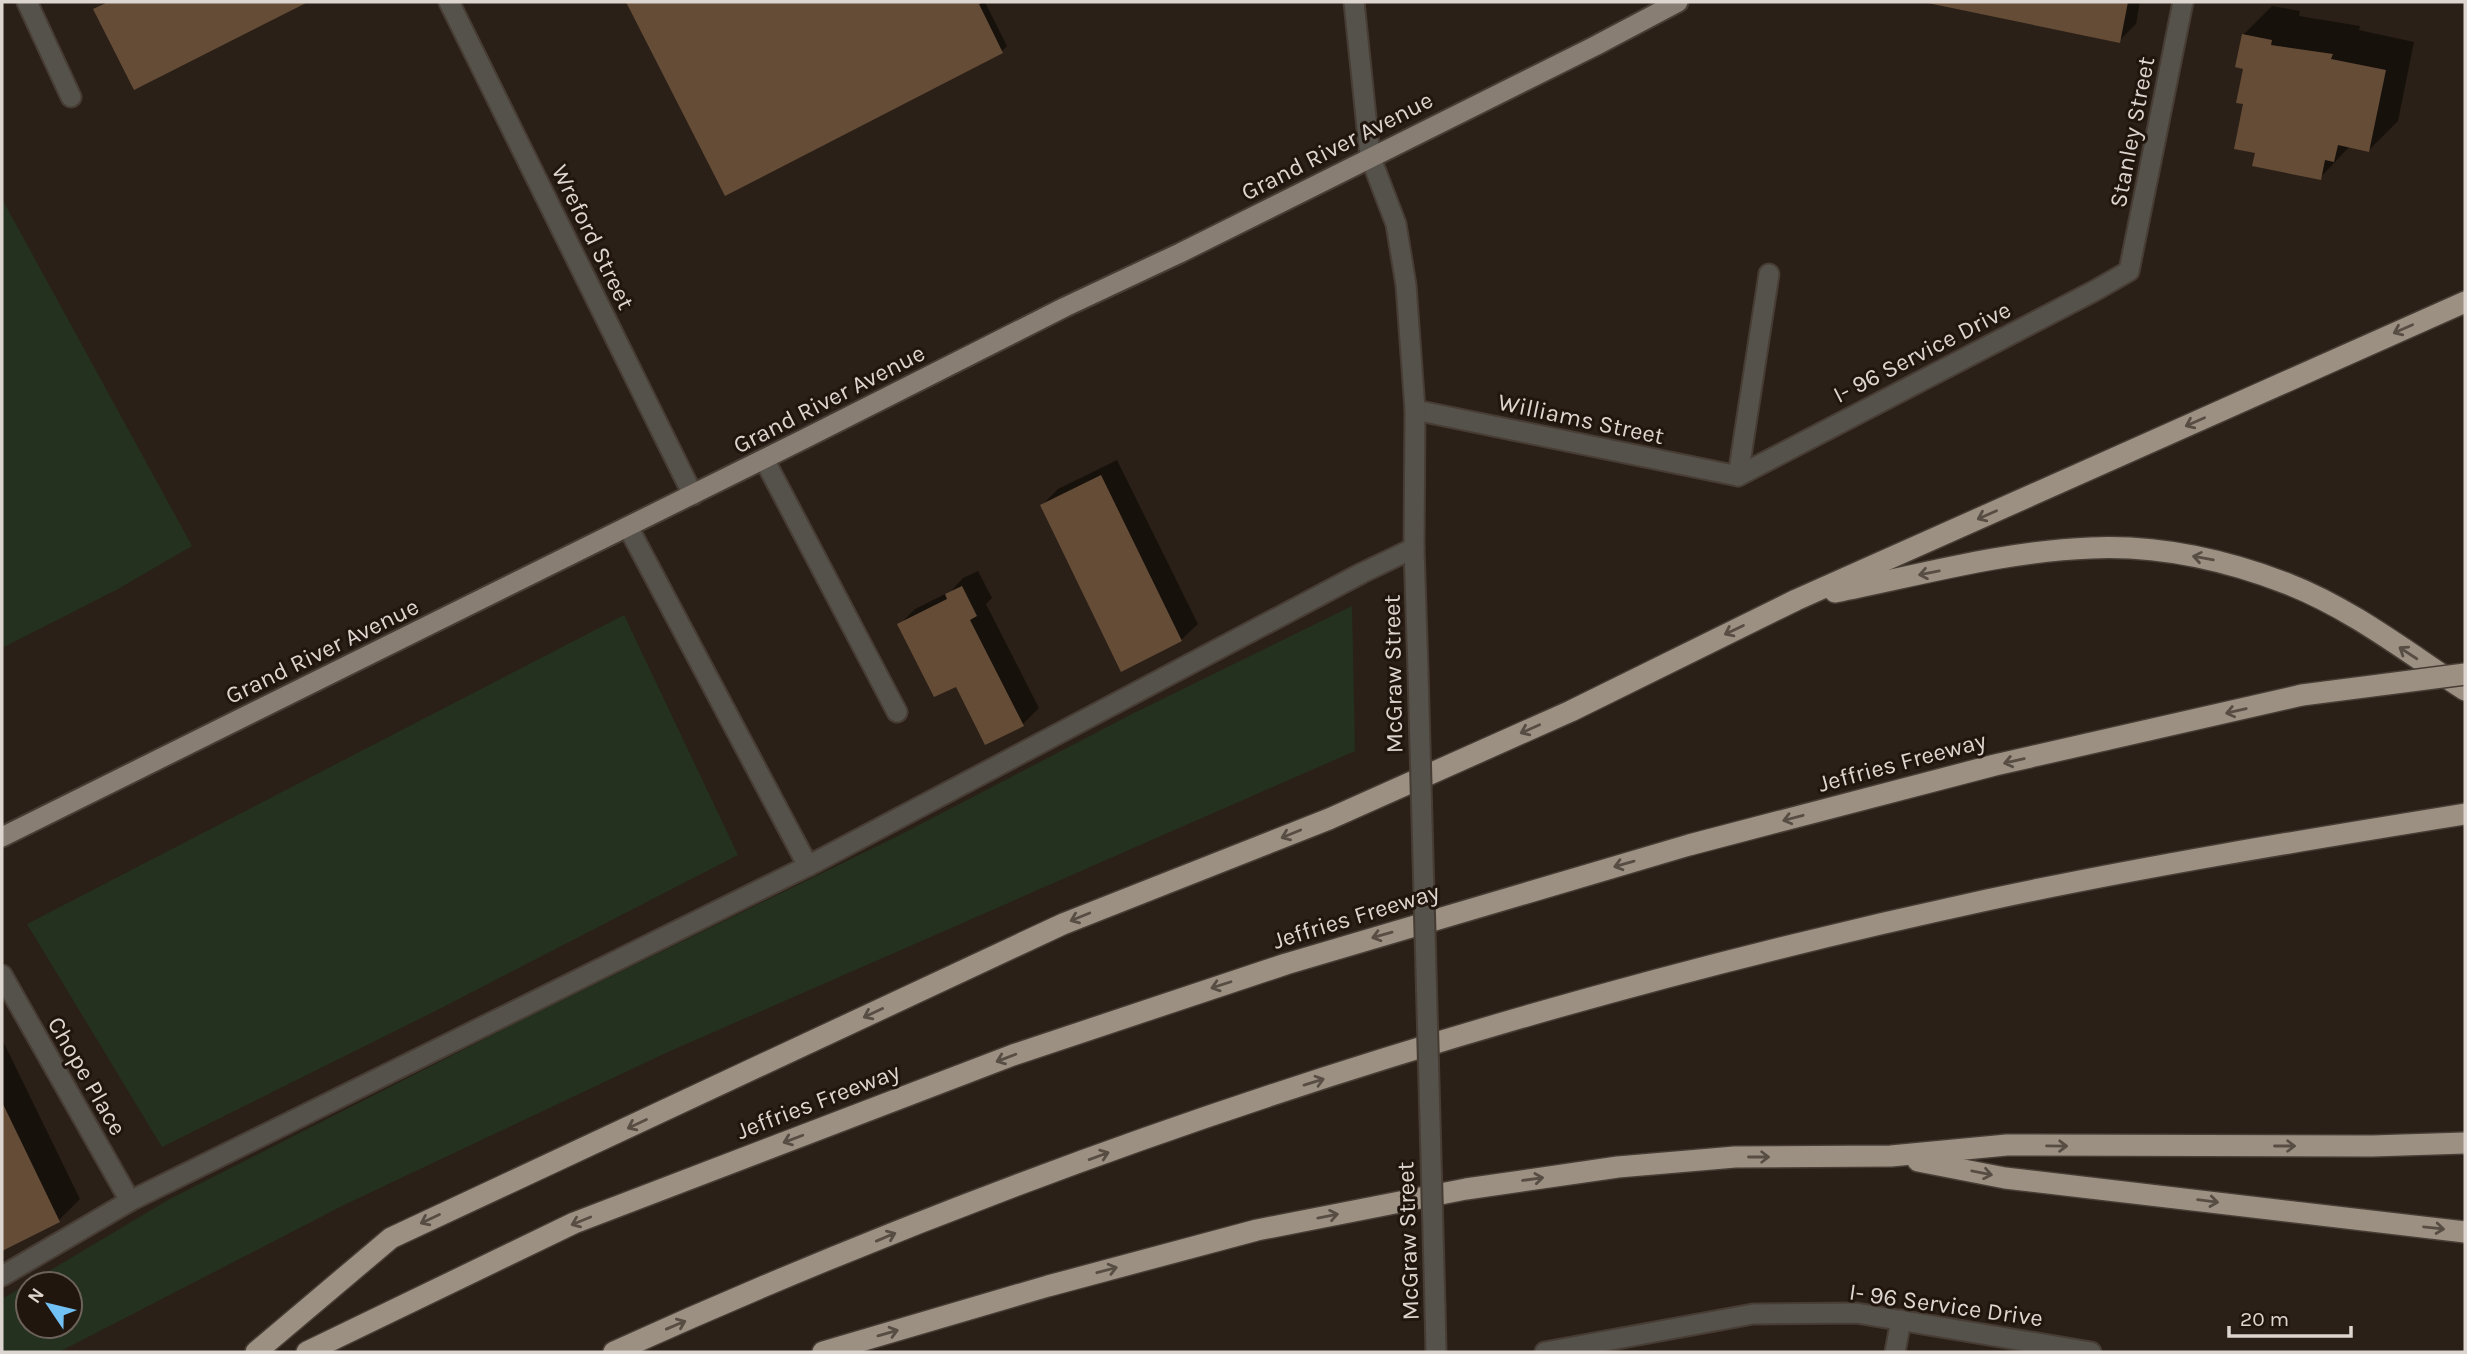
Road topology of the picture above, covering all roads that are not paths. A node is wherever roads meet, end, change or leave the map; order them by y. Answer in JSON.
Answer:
{"nodes":[{"id":1,"x":27,"y":2,"type":"edge"},
{"id":2,"x":449,"y":2,"type":"edge"},
{"id":3,"x":1354,"y":2,"type":"edge"},
{"id":4,"x":1678,"y":2,"type":"edge"},
{"id":5,"x":2183,"y":2,"type":"edge"},
{"id":6,"x":71,"y":97,"type":"dead end"},
{"id":7,"x":1370,"y":156,"type":"junction"},
{"id":8,"x":2129,"y":271,"type":"joint"},
{"id":9,"x":1769,"y":274,"type":"dead end"},
{"id":10,"x":2465,"y":302,"type":"edge"},
{"id":11,"x":1415,"y":410,"type":"junction"},
{"id":12,"x":765,"y":459,"type":"junction"},
{"id":13,"x":1738,"y":476,"type":"junction"},
{"id":14,"x":693,"y":495,"type":"junction"},
{"id":15,"x":628,"y":527,"type":"junction"},
{"id":16,"x":1415,"y":548,"type":"junction"},
{"id":17,"x":1796,"y":600,"type":"junction"},
{"id":18,"x":2465,"y":674,"type":"edge"},
{"id":19,"x":2465,"y":690,"type":"edge"},
{"id":20,"x":897,"y":712,"type":"dead end"},
{"id":21,"x":2465,"y":814,"type":"edge"},
{"id":22,"x":2,"y":837,"type":"edge"},
{"id":23,"x":808,"y":866,"type":"junction"},
{"id":24,"x":2,"y":975,"type":"edge"},
{"id":25,"x":2465,"y":1143,"type":"edge"},
{"id":26,"x":1891,"y":1156,"type":"junction"},
{"id":27,"x":130,"y":1201,"type":"junction"},
{"id":28,"x":2465,"y":1232,"type":"edge"},
{"id":29,"x":2,"y":1276,"type":"edge"},
{"id":30,"x":1901,"y":1320,"type":"junction"},
{"id":31,"x":256,"y":1352,"type":"edge"},
{"id":32,"x":307,"y":1352,"type":"edge"},
{"id":33,"x":614,"y":1352,"type":"edge"},
{"id":34,"x":823,"y":1352,"type":"edge"},
{"id":35,"x":1436,"y":1352,"type":"edge"},
{"id":36,"x":1545,"y":1352,"type":"edge"},
{"id":37,"x":1895,"y":1352,"type":"edge"},
{"id":38,"x":2091,"y":1352,"type":"edge"}],
"edges":[{"from":1,"to":6,"type":"street"},
{"from":2,"to":14,"type":"street","name":"Wreford Street"},
{"from":3,"to":7,"type":"street","name":"McGraw Street"},
{"from":4,"to":7,"type":"main road","name":"Grand River Avenue"},
{"from":5,"to":8,"type":"street","name":"Stanley Street"},
{"from":7,"to":11,"type":"street","name":"McGraw Street"},
{"from":7,"to":12,"type":"main road","name":"Grand River Avenue"},
{"from":8,"to":13,"type":"street","name":"I- 96 Service Drive"},
{"from":9,"to":13,"type":"street"},
{"from":10,"to":17,"type":"highway","one_way":true},
{"from":11,"to":13,"type":"street","name":"Williams Street"},
{"from":11,"to":16,"type":"street","name":"McGraw Street"},
{"from":12,"to":14,"type":"main road","name":"Grand River Avenue"},
{"from":12,"to":20,"type":"street"},
{"from":14,"to":15,"type":"main road","name":"Grand River Avenue"},
{"from":15,"to":22,"type":"main road","name":"Grand River Avenue"},
{"from":15,"to":23,"type":"street"},
{"from":16,"to":23,"type":"street"},
{"from":16,"to":35,"type":"street","name":"McGraw Street","bridge":true},
{"from":19,"to":17,"type":"highway","one_way":true},
{"from":17,"to":31,"type":"highway","one_way":true},
{"from":18,"to":32,"type":"highway","name":"Jeffries Freeway","one_way":true,"bridge":true},
{"from":33,"to":21,"type":"highway","one_way":true},
{"from":23,"to":27,"type":"street"},
{"from":24,"to":27,"type":"street","name":"Chope Place"},
{"from":26,"to":25,"type":"highway","one_way":true},
{"from":26,"to":28,"type":"highway","one_way":true},
{"from":34,"to":26,"type":"highway","one_way":true},
{"from":27,"to":29,"type":"street"},
{"from":30,"to":36,"type":"street","name":"I- 96 Service Drive"},
{"from":30,"to":37,"type":"street"},
{"from":30,"to":38,"type":"street","name":"I- 96 Service Drive"}]}
